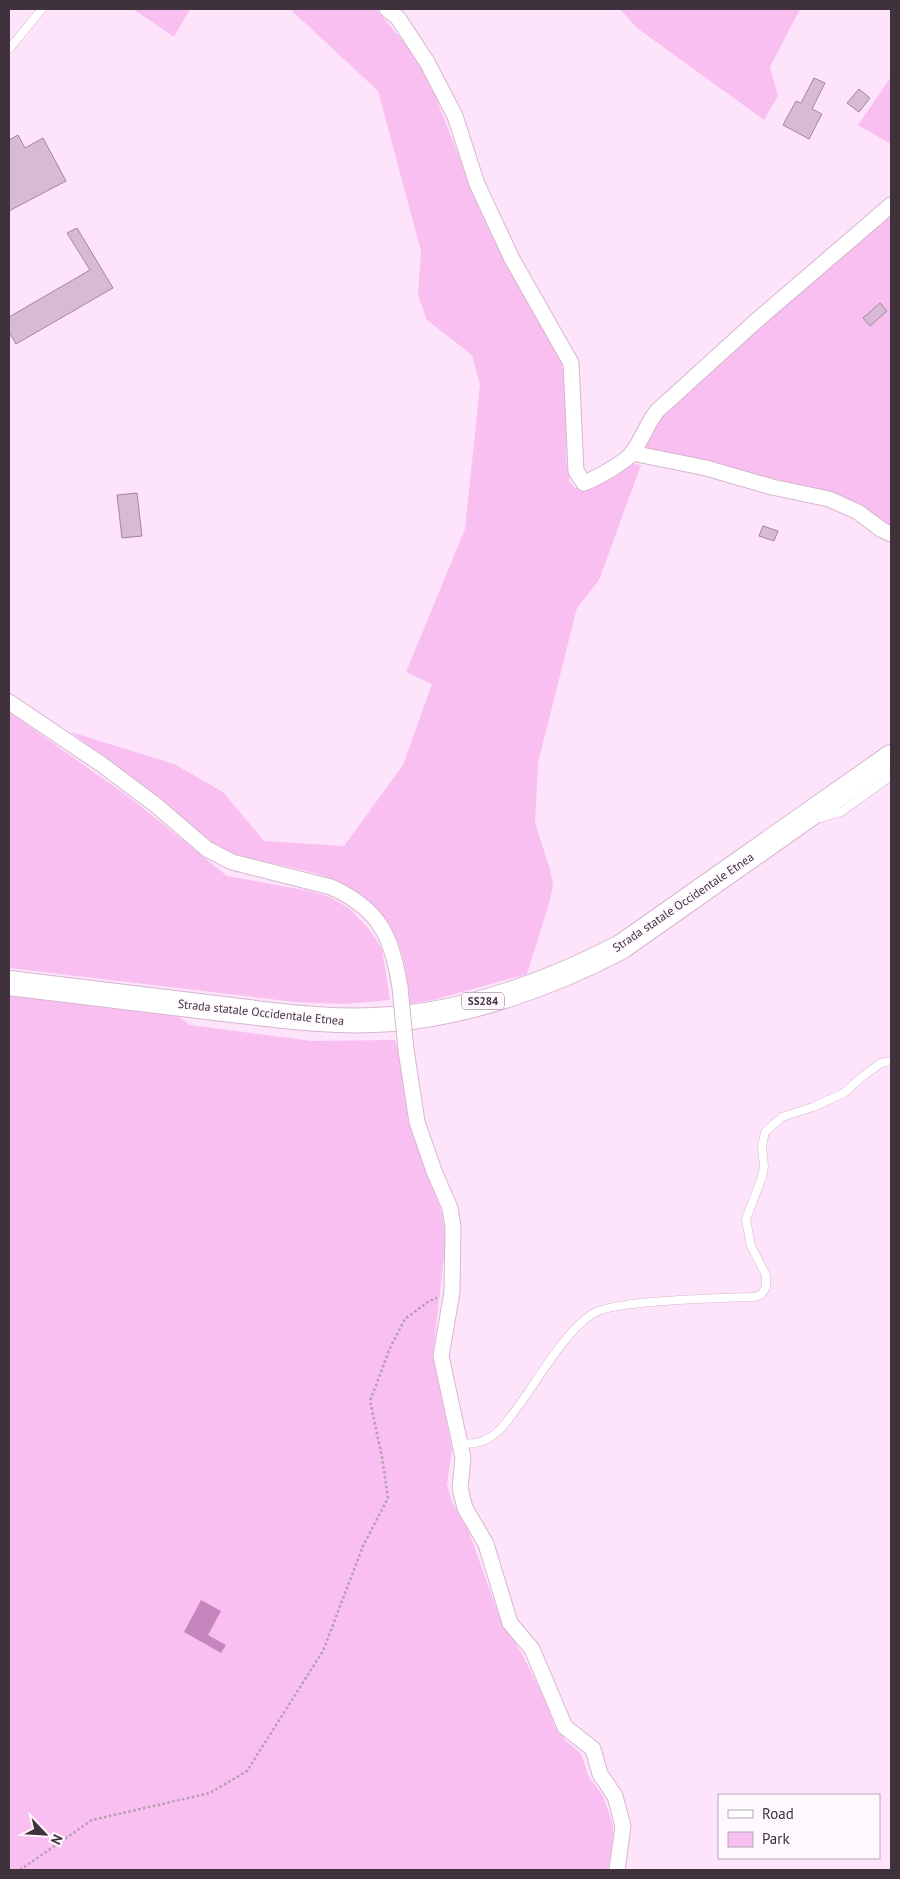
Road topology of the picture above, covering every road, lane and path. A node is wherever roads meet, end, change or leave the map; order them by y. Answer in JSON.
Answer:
{"nodes":[{"id":1,"x":42,"y":9,"type":"edge"},
{"id":2,"x":387,"y":9,"type":"edge"},
{"id":3,"x":9,"y":50,"type":"edge"},
{"id":4,"x":891,"y":205,"type":"edge"},
{"id":5,"x":632,"y":453,"type":"junction"},
{"id":6,"x":891,"y":534,"type":"edge"},
{"id":7,"x":9,"y":702,"type":"edge"},
{"id":8,"x":891,"y":757,"type":"edge"},
{"id":9,"x":891,"y":776,"type":"edge"},
{"id":10,"x":795,"y":825,"type":"junction"},
{"id":11,"x":9,"y":983,"type":"edge"},
{"id":12,"x":891,"y":1061,"type":"edge"},
{"id":13,"x":452,"y":1292,"type":"junction"},
{"id":14,"x":460,"y":1443,"type":"junction"},
{"id":15,"x":20,"y":1870,"type":"edge"},
{"id":16,"x":617,"y":1870,"type":"edge"}],
"edges":[{"from":1,"to":3,"type":"lane"},
{"from":2,"to":5,"type":"street"},
{"from":4,"to":5,"type":"street"},
{"from":5,"to":6,"type":"street"},
{"from":7,"to":13,"type":"street","bridge":true},
{"from":8,"to":10,"type":"main road","name":"Strada statale Occidentale Etnea","number":"SS284"},
{"from":9,"to":10,"type":"lane"},
{"from":10,"to":11,"type":"main road","name":"Strada statale Occidentale Etnea","number":"SS284"},
{"from":12,"to":14,"type":"lane"},
{"from":13,"to":14,"type":"street"},
{"from":13,"to":15,"type":"path"},
{"from":14,"to":16,"type":"street"}]}
